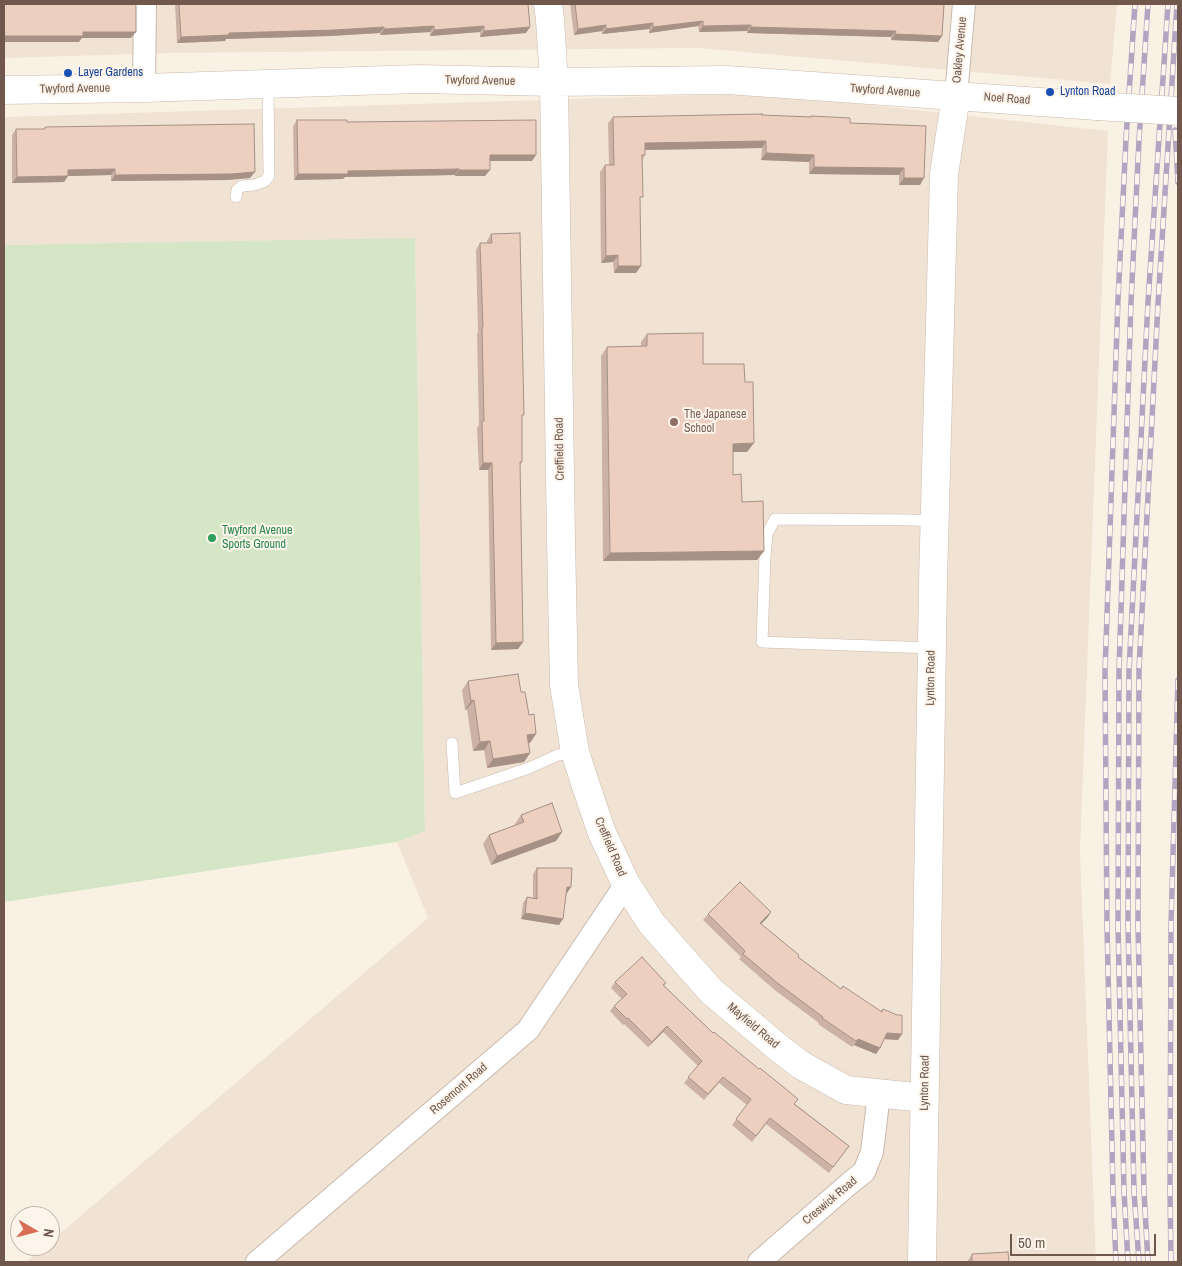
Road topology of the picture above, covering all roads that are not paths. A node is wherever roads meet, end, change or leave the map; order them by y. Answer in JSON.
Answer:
{"nodes":[{"id":1,"x":144,"y":4,"type":"edge"},
{"id":2,"x":548,"y":4,"type":"edge"},
{"id":3,"x":964,"y":4,"type":"edge"},
{"id":4,"x":554,"y":82,"type":"junction"},
{"id":5,"x":268,"y":84,"type":"junction"},
{"id":6,"x":144,"y":88,"type":"junction"},
{"id":7,"x":4,"y":90,"type":"edge"},
{"id":8,"x":956,"y":96,"type":"junction"},
{"id":9,"x":1178,"y":111,"type":"edge"},
{"id":10,"x":236,"y":197,"type":"dead end"},
{"id":11,"x":934,"y":521,"type":"junction"},
{"id":12,"x":932,"y":648,"type":"junction"},
{"id":13,"x":452,"y":743,"type":"dead end"},
{"id":14,"x":575,"y":752,"type":"junction"},
{"id":15,"x":626,"y":884,"type":"junction"},
{"id":16,"x":879,"y":1094,"type":"junction"},
{"id":17,"x":925,"y":1098,"type":"junction"},
{"id":18,"x":257,"y":1262,"type":"edge"},
{"id":19,"x":759,"y":1262,"type":"edge"},
{"id":20,"x":922,"y":1262,"type":"edge"}],
"edges":[{"from":1,"to":6,"type":"street"},
{"from":2,"to":4,"type":"street","name":"Creffield Road"},
{"from":3,"to":8,"type":"street","name":"Oakley Avenue"},
{"from":4,"to":5,"type":"street","name":"Twyford Avenue"},
{"from":4,"to":8,"type":"street","name":"Twyford Avenue"},
{"from":4,"to":14,"type":"street","name":"Creffield Road"},
{"from":5,"to":6,"type":"street","name":"Twyford Avenue"},
{"from":5,"to":10,"type":"lane"},
{"from":6,"to":7,"type":"street","name":"Twyford Avenue"},
{"from":8,"to":9,"type":"street","name":"Noel Road","bridge":true},
{"from":8,"to":11,"type":"street","name":"Lynton Road"},
{"from":11,"to":12,"type":"street","name":"Lynton Road"},
{"from":11,"to":12,"type":"lane"},
{"from":12,"to":17,"type":"street","name":"Lynton Road"},
{"from":13,"to":14,"type":"lane"},
{"from":14,"to":15,"type":"street","name":"Creffield Road"},
{"from":15,"to":16,"type":"street","name":"Mayfield Road"},
{"from":15,"to":18,"type":"street","name":"Rosemont Road"},
{"from":16,"to":17,"type":"street","name":"Mayfield Road"},
{"from":16,"to":19,"type":"street","name":"Creswick Road"},
{"from":17,"to":20,"type":"street","name":"Lynton Road"}]}
